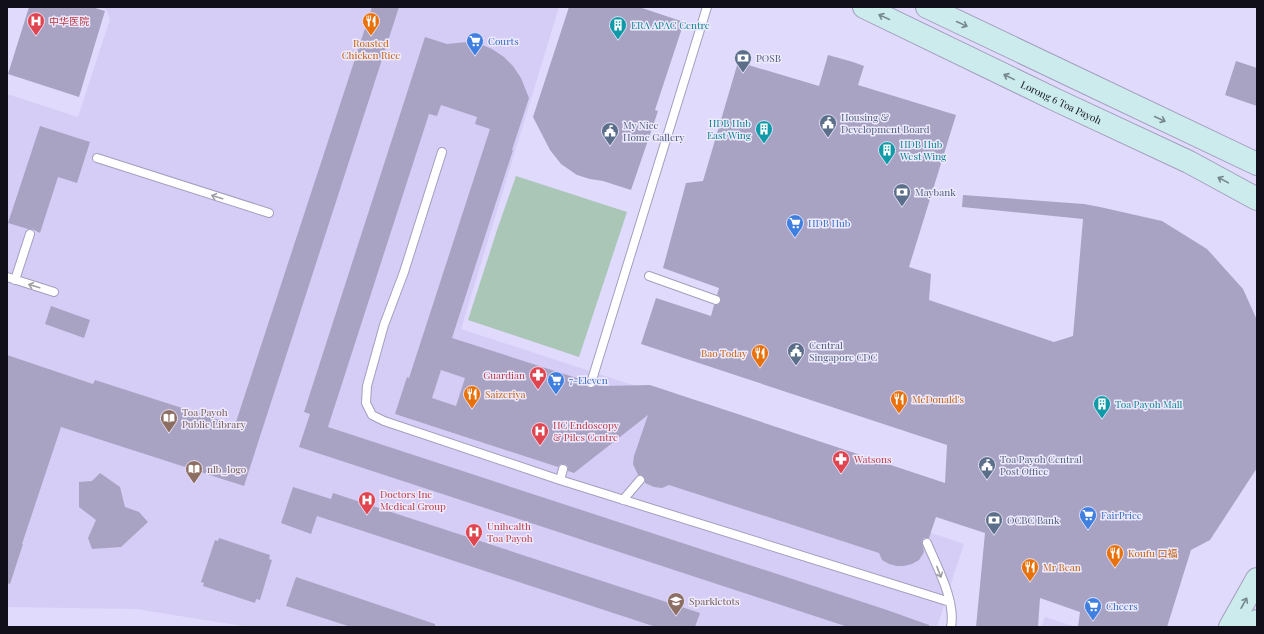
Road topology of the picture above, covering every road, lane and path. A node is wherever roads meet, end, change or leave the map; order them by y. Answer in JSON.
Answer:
{"nodes":[{"id":1,"x":708,"y":7,"type":"edge"},
{"id":2,"x":864,"y":7,"type":"edge"},
{"id":3,"x":927,"y":7,"type":"edge"},
{"id":4,"x":442,"y":152,"type":"dead end"},
{"id":5,"x":97,"y":158,"type":"dead end"},
{"id":6,"x":1257,"y":164,"type":"edge"},
{"id":7,"x":1257,"y":199,"type":"edge"},
{"id":8,"x":269,"y":213,"type":"dead end"},
{"id":9,"x":30,"y":234,"type":"dead end"},
{"id":10,"x":649,"y":276,"type":"dead end"},
{"id":11,"x":11,"y":278,"type":"edge"},
{"id":12,"x":54,"y":292,"type":"dead end"},
{"id":13,"x":716,"y":300,"type":"dead end"},
{"id":14,"x":591,"y":383,"type":"dead end"},
{"id":15,"x":563,"y":469,"type":"dead end"},
{"id":16,"x":560,"y":480,"type":"junction"},
{"id":17,"x":640,"y":480,"type":"dead end"},
{"id":18,"x":624,"y":500,"type":"junction"},
{"id":19,"x":928,"y":543,"type":"dead end"},
{"id":20,"x":1257,"y":579,"type":"edge"},
{"id":21,"x":950,"y":602,"type":"junction"},
{"id":22,"x":1257,"y":621,"type":"edge"},
{"id":23,"x":951,"y":627,"type":"edge"},
{"id":24,"x":1230,"y":627,"type":"edge"},
{"id":25,"x":1253,"y":627,"type":"edge"}],
"edges":[{"from":1,"to":14,"type":"lane"},
{"from":7,"to":2,"type":"main road","name":"Lorong 6 Toa Payoh","one_way":true},
{"from":3,"to":6,"type":"main road","one_way":true},
{"from":4,"to":16,"type":"lane"},
{"from":8,"to":5,"type":"lane","one_way":true},
{"from":9,"to":11,"type":"lane"},
{"from":10,"to":13,"type":"lane"},
{"from":12,"to":11,"type":"lane","one_way":true},
{"from":15,"to":16,"type":"lane"},
{"from":16,"to":18,"type":"lane"},
{"from":17,"to":18,"type":"lane"},
{"from":18,"to":21,"type":"lane"},
{"from":19,"to":21,"type":"lane","one_way":true},
{"from":24,"to":20,"type":"main road","one_way":true},
{"from":21,"to":23,"type":"lane"},
{"from":22,"to":25,"type":"main road"}]}
